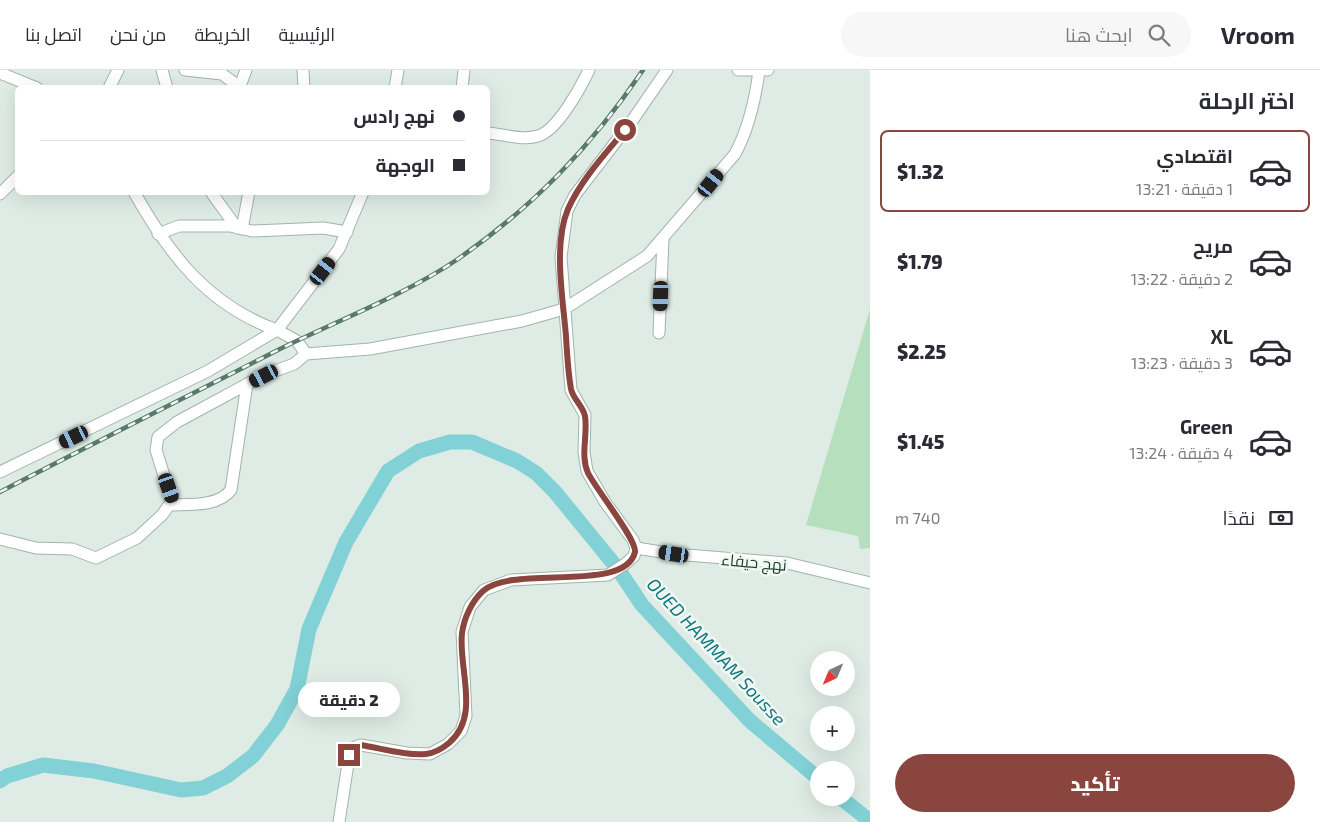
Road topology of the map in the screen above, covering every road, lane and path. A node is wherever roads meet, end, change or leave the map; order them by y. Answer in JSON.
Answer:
{"nodes":[{"id":1,"x":118,"y":70,"type":"edge"},
{"id":2,"x":162,"y":70,"type":"edge"},
{"id":3,"x":185,"y":70,"type":"edge"},
{"id":4,"x":246,"y":70,"type":"edge"},
{"id":5,"x":303,"y":70,"type":"edge"},
{"id":6,"x":398,"y":70,"type":"edge"},
{"id":7,"x":464,"y":70,"type":"edge"},
{"id":8,"x":589,"y":70,"type":"edge"},
{"id":9,"x":667,"y":70,"type":"edge"},
{"id":10,"x":738,"y":70,"type":"edge"},
{"id":11,"x":763,"y":70,"type":"edge"},
{"id":12,"x":0,"y":73,"type":"edge"},
{"id":13,"x":30,"y":85,"type":"edge"},
{"id":14,"x":110,"y":85,"type":"edge"},
{"id":15,"x":166,"y":85,"type":"edge"},
{"id":16,"x":238,"y":85,"type":"edge"},
{"id":17,"x":242,"y":85,"type":"edge"},
{"id":18,"x":304,"y":85,"type":"edge"},
{"id":19,"x":396,"y":85,"type":"edge"},
{"id":20,"x":462,"y":85,"type":"edge"},
{"id":21,"x":490,"y":133,"type":"edge"},
{"id":22,"x":15,"y":179,"type":"edge"},
{"id":23,"x":0,"y":194,"type":"edge"},
{"id":24,"x":136,"y":195,"type":"edge"},
{"id":25,"x":213,"y":195,"type":"edge"},
{"id":26,"x":248,"y":195,"type":"edge"},
{"id":27,"x":362,"y":195,"type":"edge"},
{"id":28,"x":239,"y":228,"type":"junction"},
{"id":29,"x":347,"y":232,"type":"junction"},
{"id":30,"x":158,"y":234,"type":"junction"},
{"id":31,"x":663,"y":239,"type":"junction"},
{"id":32,"x":564,"y":309,"type":"junction"},
{"id":33,"x":277,"y":330,"type":"junction"},
{"id":34,"x":659,"y":333,"type":"dead end"},
{"id":35,"x":306,"y":354,"type":"junction"},
{"id":36,"x":247,"y":384,"type":"junction"},
{"id":37,"x":0,"y":472,"type":"edge"},
{"id":38,"x":170,"y":505,"type":"junction"},
{"id":39,"x":0,"y":539,"type":"edge"},
{"id":40,"x":636,"y":548,"type":"junction"},
{"id":41,"x":870,"y":583,"type":"edge"},
{"id":42,"x":339,"y":822,"type":"edge"}],
"edges":[{"from":1,"to":14,"type":"street"},
{"from":2,"to":15,"type":"street"},
{"from":3,"to":16,"type":"street"},
{"from":4,"to":17,"type":"street"},
{"from":5,"to":18,"type":"street"},
{"from":6,"to":19,"type":"street"},
{"from":7,"to":20,"type":"street"},
{"from":8,"to":21,"type":"street"},
{"from":9,"to":32,"type":"street"},
{"from":10,"to":11,"type":"street"},
{"from":11,"to":31,"type":"street"},
{"from":12,"to":13,"type":"street"},
{"from":22,"to":23,"type":"street"},
{"from":24,"to":30,"type":"street"},
{"from":25,"to":28,"type":"street"},
{"from":26,"to":28,"type":"street"},
{"from":27,"to":29,"type":"street"},
{"from":28,"to":29,"type":"street"},
{"from":28,"to":30,"type":"street"},
{"from":29,"to":33,"type":"street"},
{"from":30,"to":33,"type":"street"},
{"from":31,"to":32,"type":"street"},
{"from":31,"to":34,"type":"street"},
{"from":32,"to":35,"type":"street"},
{"from":32,"to":40,"type":"street"},
{"from":33,"to":35,"type":"street"},
{"from":33,"to":37,"type":"street"},
{"from":35,"to":36,"type":"street"},
{"from":36,"to":38,"type":"street"},
{"from":36,"to":38,"type":"street"},
{"from":38,"to":39,"type":"street"},
{"from":40,"to":41,"type":"street","name":"نهج حيفاء"},
{"from":40,"to":42,"type":"street"}]}
